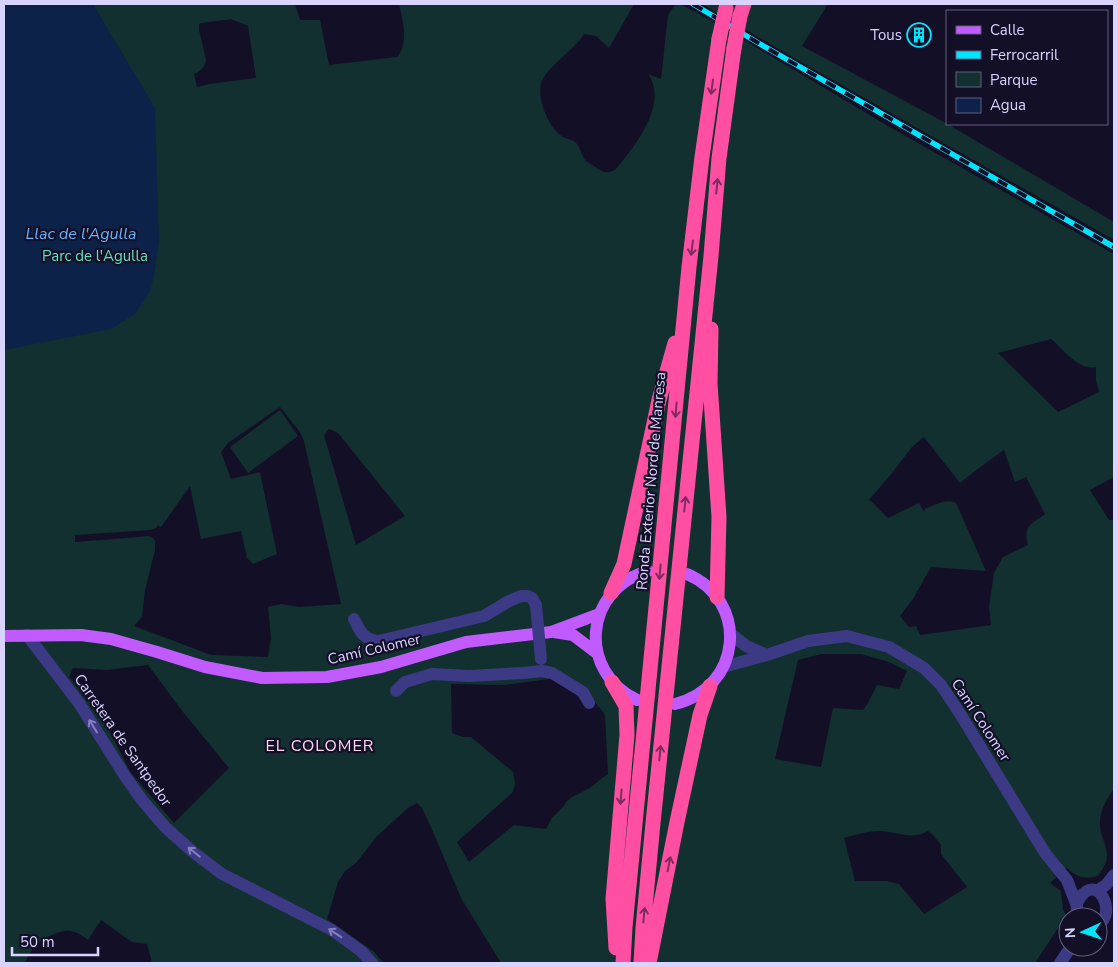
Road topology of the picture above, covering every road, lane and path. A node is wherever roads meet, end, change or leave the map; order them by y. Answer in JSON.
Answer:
{"nodes":[{"id":1,"x":727,"y":6,"type":"edge"},
{"id":2,"x":742,"y":10,"type":"edge"},
{"id":3,"x":711,"y":256,"type":"junction"},
{"id":4,"x":686,"y":303,"type":"junction"},
{"id":5,"x":648,"y":571,"type":"dead end"},
{"id":6,"x":687,"y":574,"type":"dead end"},
{"id":7,"x":612,"y":593,"type":"junction"},
{"id":8,"x":717,"y":597,"type":"junction"},
{"id":9,"x":600,"y":614,"type":"junction"},
{"id":10,"x":354,"y":620,"type":"dead end"},
{"id":11,"x":551,"y":632,"type":"junction"},
{"id":12,"x":730,"y":633,"type":"junction"},
{"id":13,"x":27,"y":635,"type":"junction"},
{"id":14,"x":4,"y":636,"type":"edge"},
{"id":15,"x":598,"y":654,"type":"junction"},
{"id":16,"x":767,"y":655,"type":"junction"},
{"id":17,"x":541,"y":665,"type":"junction"},
{"id":18,"x":723,"y":667,"type":"junction"},
{"id":19,"x":612,"y":682,"type":"junction"},
{"id":20,"x":710,"y":686,"type":"junction"},
{"id":21,"x":396,"y":691,"type":"dead end"},
{"id":22,"x":637,"y":700,"type":"dead end"},
{"id":23,"x":589,"y":703,"type":"dead end"},
{"id":24,"x":675,"y":704,"type":"dead end"},
{"id":25,"x":1114,"y":875,"type":"edge"},
{"id":26,"x":1067,"y":880,"type":"junction"},
{"id":27,"x":1095,"y":890,"type":"junction"},
{"id":28,"x":1077,"y":907,"type":"edge"},
{"id":29,"x":1078,"y":907,"type":"edge"},
{"id":30,"x":1113,"y":908,"type":"edge"},
{"id":31,"x":372,"y":963,"type":"edge"},
{"id":32,"x":616,"y":963,"type":"edge"},
{"id":33,"x":623,"y":963,"type":"edge"},
{"id":34,"x":641,"y":963,"type":"edge"},
{"id":35,"x":649,"y":963,"type":"edge"}],
"edges":[{"from":1,"to":4,"type":"highway","name":"Ronda Exterior Nord de Manresa","one_way":true,"bridge":true},
{"from":3,"to":2,"type":"highway","one_way":true,"bridge":true},
{"from":3,"to":8,"type":"highway"},
{"from":34,"to":3,"type":"highway","one_way":true},
{"from":4,"to":7,"type":"highway"},
{"from":4,"to":33,"type":"highway","name":"Ronda Exterior Nord de Manresa","one_way":true},
{"from":5,"to":7,"type":"main road"},
{"from":6,"to":8,"type":"main road"},
{"from":7,"to":9,"type":"main road"},
{"from":8,"to":12,"type":"main road"},
{"from":9,"to":11,"type":"main road","name":"Camí Colomer"},
{"from":9,"to":15,"type":"main road"},
{"from":10,"to":17,"type":"street","bridge":true},
{"from":11,"to":13,"type":"main road","name":"Camí Colomer"},
{"from":11,"to":15,"type":"main road","name":"Camí Colomer"},
{"from":12,"to":16,"type":"street"},
{"from":12,"to":18,"type":"main road"},
{"from":13,"to":14,"type":"main road"},
{"from":31,"to":13,"type":"street","name":"Carretera de Santpedor","one_way":true},
{"from":15,"to":19,"type":"main road"},
{"from":16,"to":18,"type":"street","name":"Camí Colomer"},
{"from":16,"to":26,"type":"street","name":"Camí Colomer"},
{"from":17,"to":21,"type":"street"},
{"from":17,"to":23,"type":"street"},
{"from":18,"to":20,"type":"main road"},
{"from":19,"to":22,"type":"main road"},
{"from":19,"to":32,"type":"highway","one_way":true},
{"from":20,"to":24,"type":"main road"},
{"from":35,"to":20,"type":"highway","one_way":true},
{"from":25,"to":27,"type":"street"},
{"from":26,"to":27,"type":"street","name":"Camí Colomer"},
{"from":26,"to":28,"type":"street","name":"Camí Colomer"},
{"from":27,"to":29,"type":"street"},
{"from":27,"to":30,"type":"street"}]}
